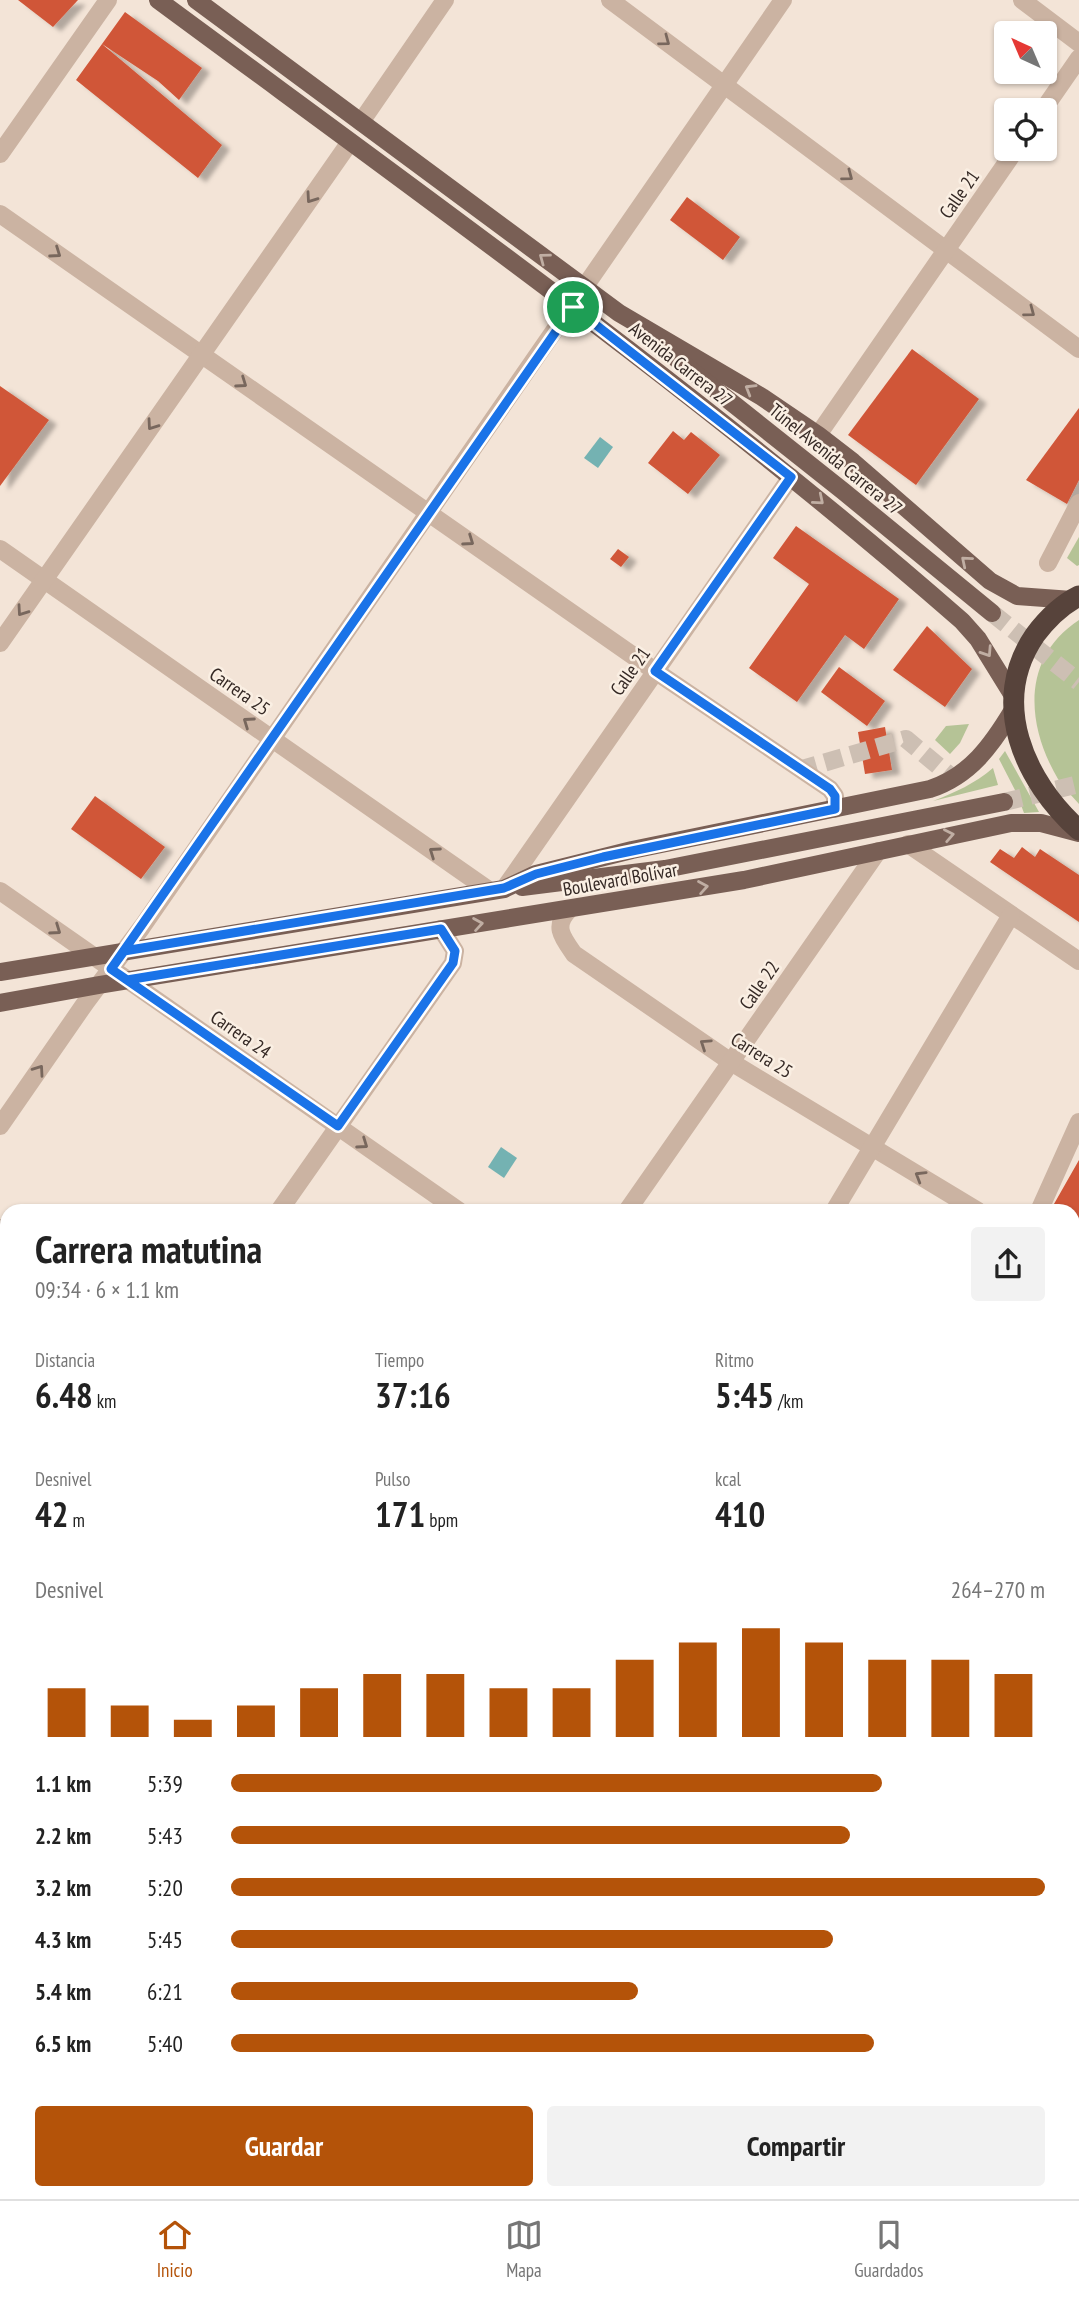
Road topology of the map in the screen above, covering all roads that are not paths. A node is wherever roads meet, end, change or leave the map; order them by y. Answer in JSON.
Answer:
{"nodes":[{"id":1,"x":108,"y":0,"type":"edge"},
{"id":2,"x":158,"y":0,"type":"edge"},
{"id":3,"x":196,"y":0,"type":"edge"},
{"id":4,"x":445,"y":0,"type":"edge"},
{"id":5,"x":610,"y":0,"type":"edge"},
{"id":6,"x":783,"y":0,"type":"edge"},
{"id":7,"x":1022,"y":0,"type":"edge"},
{"id":8,"x":1079,"y":43,"type":"edge"},
{"id":9,"x":1079,"y":58,"type":"edge"},
{"id":10,"x":725,"y":85,"type":"junction"},
{"id":11,"x":1051,"y":98,"type":"edge"},
{"id":12,"x":361,"y":122,"type":"junction"},
{"id":13,"x":350,"y":142,"type":"junction"},
{"id":14,"x":0,"y":154,"type":"edge"},
{"id":15,"x":1008,"y":161,"type":"edge"},
{"id":16,"x":0,"y":214,"type":"edge"},
{"id":17,"x":946,"y":250,"type":"junction"},
{"id":18,"x":585,"y":288,"type":"junction"},
{"id":19,"x":573,"y":307,"type":"junction"},
{"id":20,"x":619,"y":313,"type":"junction"},
{"id":21,"x":1079,"y":349,"type":"edge"},
{"id":22,"x":201,"y":355,"type":"junction"},
{"id":23,"x":818,"y":435,"type":"junction"},
{"id":24,"x":791,"y":477,"type":"junction"},
{"id":25,"x":1079,"y":503,"type":"edge"},
{"id":26,"x":428,"y":513,"type":"junction"},
{"id":27,"x":0,"y":549,"type":"edge"},
{"id":28,"x":1048,"y":563,"type":"dead end"},
{"id":29,"x":44,"y":580,"type":"junction"},
{"id":30,"x":1075,"y":598,"type":"edge"},
{"id":31,"x":992,"y":613,"type":"tunnel mouth"},
{"id":32,"x":0,"y":643,"type":"edge"},
{"id":33,"x":655,"y":671,"type":"junction"},
{"id":34,"x":1012,"y":702,"type":"junction"},
{"id":35,"x":271,"y":738,"type":"junction"},
{"id":36,"x":1004,"y":802,"type":"tunnel mouth"},
{"id":37,"x":835,"y":809,"type":"junction"},
{"id":38,"x":1079,"y":832,"type":"edge"},
{"id":39,"x":908,"y":844,"type":"junction"},
{"id":40,"x":878,"y":851,"type":"junction"},
{"id":41,"x":497,"y":890,"type":"junction"},
{"id":42,"x":0,"y":891,"type":"edge"},
{"id":43,"x":569,"y":909,"type":"junction"},
{"id":44,"x":1011,"y":915,"type":"junction"},
{"id":45,"x":441,"y":929,"type":"junction"},
{"id":46,"x":124,"y":951,"type":"junction"},
{"id":47,"x":92,"y":956,"type":"junction"},
{"id":48,"x":1079,"y":961,"type":"edge"},
{"id":49,"x":111,"y":969,"type":"junction"},
{"id":50,"x":0,"y":972,"type":"edge"},
{"id":51,"x":127,"y":980,"type":"junction"},
{"id":52,"x":99,"y":985,"type":"junction"},
{"id":53,"x":0,"y":1003,"type":"edge"},
{"id":54,"x":731,"y":1062,"type":"junction"},
{"id":55,"x":1079,"y":1122,"type":"edge"},
{"id":56,"x":0,"y":1126,"type":"edge"},
{"id":57,"x":338,"y":1126,"type":"junction"},
{"id":58,"x":872,"y":1147,"type":"junction"},
{"id":59,"x":284,"y":1204,"type":"edge"},
{"id":60,"x":449,"y":1204,"type":"edge"},
{"id":61,"x":632,"y":1204,"type":"edge"},
{"id":62,"x":838,"y":1204,"type":"edge"},
{"id":63,"x":966,"y":1204,"type":"edge"},
{"id":64,"x":1042,"y":1204,"type":"edge"}],
"edges":[{"from":1,"to":14,"type":"street"},
{"from":2,"to":13,"type":"main road","name":"Avenida Carrera 27"},
{"from":3,"to":12,"type":"main road","name":"Avenida Carrera 27"},
{"from":4,"to":12,"type":"street"},
{"from":5,"to":10,"type":"street","one_way":true},
{"from":6,"to":10,"type":"street"},
{"from":7,"to":8,"type":"street"},
{"from":9,"to":11,"type":"street"},
{"from":10,"to":17,"type":"street","one_way":true},
{"from":10,"to":18,"type":"street"},
{"from":18,"to":12,"type":"main road","name":"Avenida Carrera 27","one_way":true},
{"from":13,"to":19,"type":"main road","name":"Avenida Carrera 27"},
{"from":13,"to":22,"type":"street","one_way":true},
{"from":15,"to":17,"type":"street","name":"Calle 21"},
{"from":16,"to":22,"type":"street","one_way":true},
{"from":17,"to":21,"type":"street","one_way":true},
{"from":17,"to":23,"type":"street","name":"Calle 21"},
{"from":18,"to":19,"type":"street"},
{"from":18,"to":20,"type":"main road","name":"Avenida Carrera 27"},
{"from":19,"to":24,"type":"main road","name":"Avenida Carrera 27"},
{"from":19,"to":26,"type":"street"},
{"from":23,"to":20,"type":"main road","name":"Avenida Carrera 27","one_way":true},
{"from":20,"to":31,"type":"main road","name":"Túnel Avenida Carrera 27"},
{"from":22,"to":26,"type":"street","one_way":true},
{"from":22,"to":29,"type":"street","one_way":true},
{"from":30,"to":23,"type":"main road","name":"Avenida Carrera 27","one_way":true},
{"from":24,"to":33,"type":"street","name":"Calle 21"},
{"from":24,"to":34,"type":"main road","name":"Avenida Carrera 27","one_way":true},
{"from":25,"to":28,"type":"street"},
{"from":26,"to":33,"type":"street","one_way":true},
{"from":26,"to":35,"type":"street"},
{"from":27,"to":29,"type":"street","name":"Carrera 25"},
{"from":29,"to":32,"type":"street","one_way":true},
{"from":35,"to":29,"type":"street","name":"Carrera 25","one_way":true},
{"from":30,"to":34,"type":"highway"},
{"from":33,"to":37,"type":"street"},
{"from":33,"to":41,"type":"street","name":"Calle 21"},
{"from":34,"to":37,"type":"main road","name":"Boulevard Bolívar"},
{"from":34,"to":38,"type":"highway"},
{"from":41,"to":35,"type":"street","name":"Carrera 25","one_way":true},
{"from":35,"to":46,"type":"street"},
{"from":36,"to":41,"type":"main road"},
{"from":37,"to":41,"type":"main road","name":"Boulevard Bolívar"},
{"from":39,"to":38,"type":"main road","name":"Boulevard Bolívar","one_way":true},
{"from":39,"to":40,"type":"main road","name":"Boulevard Bolívar"},
{"from":39,"to":44,"type":"street"},
{"from":43,"to":40,"type":"main road","name":"Boulevard Bolívar","one_way":true},
{"from":40,"to":54,"type":"street","name":"Calle 22"},
{"from":41,"to":46,"type":"main road","name":"Boulevard Bolívar"},
{"from":42,"to":47,"type":"street","name":"Carrera 24","one_way":true},
{"from":45,"to":43,"type":"main road","name":"Boulevard Bolívar","one_way":true},
{"from":54,"to":43,"type":"street","name":"Carrera 25","one_way":true},
{"from":44,"to":48,"type":"street"},
{"from":44,"to":58,"type":"street"},
{"from":45,"to":51,"type":"main road","name":"Boulevard Bolívar"},
{"from":45,"to":57,"type":"street"},
{"from":46,"to":47,"type":"main road","name":"Boulevard Bolívar"},
{"from":46,"to":49,"type":"street"},
{"from":47,"to":49,"type":"street","name":"Carrera 24"},
{"from":47,"to":50,"type":"main road","name":"Boulevard Bolívar"},
{"from":49,"to":51,"type":"street","name":"Carrera 24"},
{"from":49,"to":52,"type":"street"},
{"from":51,"to":52,"type":"main road","name":"Boulevard Bolívar"},
{"from":51,"to":57,"type":"street","name":"Carrera 24"},
{"from":52,"to":53,"type":"main road","name":"Boulevard Bolívar"},
{"from":56,"to":52,"type":"street","one_way":true},
{"from":54,"to":58,"type":"street","name":"Carrera 25"},
{"from":54,"to":61,"type":"street","name":"Calle 22"},
{"from":55,"to":64,"type":"street"},
{"from":57,"to":59,"type":"street"},
{"from":57,"to":60,"type":"street","name":"Carrera 24","one_way":true},
{"from":58,"to":62,"type":"street"},
{"from":63,"to":58,"type":"street","name":"Carrera 25","one_way":true}]}
